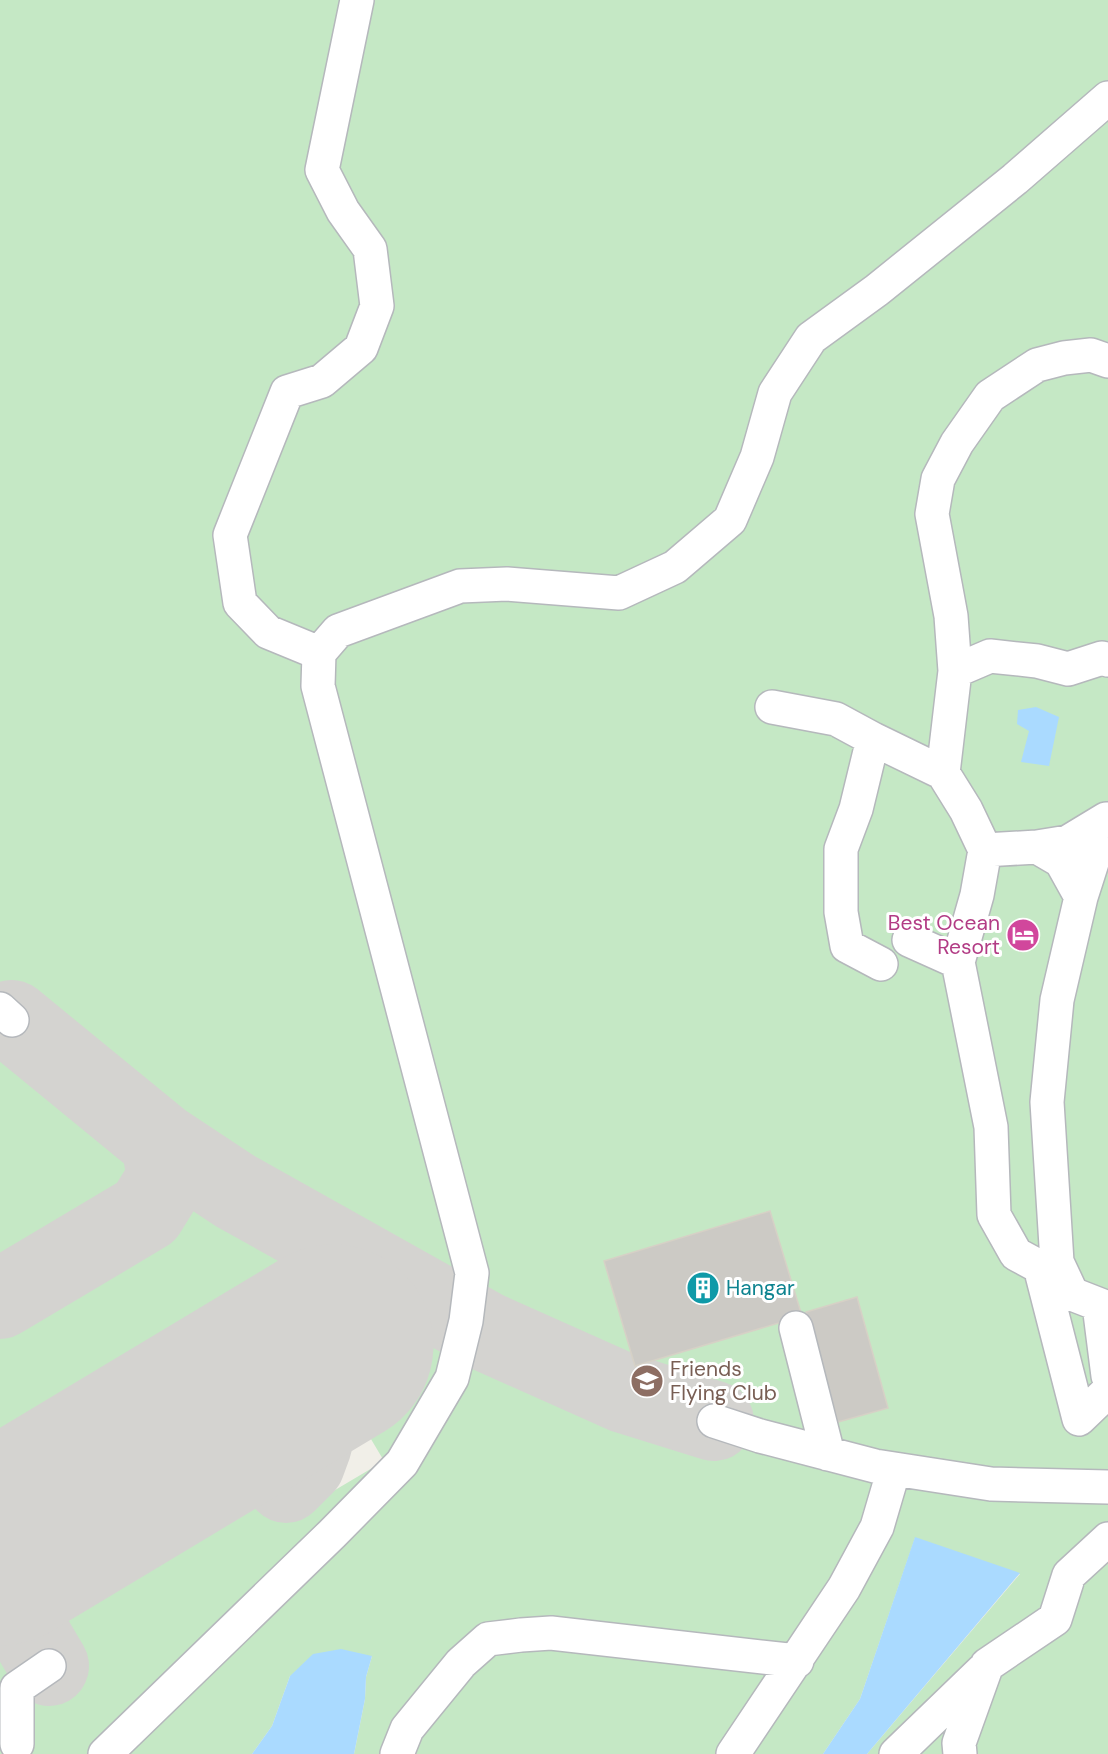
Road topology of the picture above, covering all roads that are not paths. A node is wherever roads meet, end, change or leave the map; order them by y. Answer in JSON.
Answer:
{"nodes":[{"id":1,"x":357,"y":0,"type":"edge"},
{"id":2,"x":1108,"y":98,"type":"edge"},
{"id":3,"x":1108,"y":361,"type":"edge"},
{"id":4,"x":319,"y":653,"type":"junction"},
{"id":5,"x":1108,"y":660,"type":"edge"},
{"id":6,"x":956,"y":671,"type":"junction"},
{"id":7,"x":772,"y":707,"type":"dead end"},
{"id":8,"x":873,"y":739,"type":"junction"},
{"id":9,"x":943,"y":773,"type":"junction"},
{"id":10,"x":1107,"y":815,"type":"edge"},
{"id":11,"x":1037,"y":847,"type":"junction"},
{"id":12,"x":985,"y":850,"type":"junction"},
{"id":13,"x":1081,"y":897,"type":"junction"},
{"id":14,"x":909,"y":940,"type":"dead end"},
{"id":15,"x":958,"y":962,"type":"junction"},
{"id":16,"x":881,"y":964,"type":"dead end"},
{"id":17,"x":1048,"y":1264,"type":"junction"},
{"id":18,"x":1103,"y":1306,"type":"edge"},
{"id":19,"x":796,"y":1328,"type":"dead end"},
{"id":20,"x":1108,"y":1376,"type":"edge"},
{"id":21,"x":1108,"y":1391,"type":"edge"},
{"id":22,"x":714,"y":1421,"type":"dead end"},
{"id":23,"x":828,"y":1454,"type":"junction"},
{"id":24,"x":894,"y":1469,"type":"junction"},
{"id":25,"x":1108,"y":1487,"type":"edge"},
{"id":26,"x":1108,"y":1539,"type":"edge"},
{"id":27,"x":797,"y":1661,"type":"junction"},
{"id":28,"x":987,"y":1665,"type":"junction"},
{"id":29,"x":50,"y":1666,"type":"dead end"},
{"id":30,"x":15,"y":1750,"type":"edge"},
{"id":31,"x":105,"y":1754,"type":"edge"},
{"id":32,"x":397,"y":1754,"type":"edge"},
{"id":33,"x":733,"y":1754,"type":"edge"},
{"id":34,"x":896,"y":1754,"type":"edge"},
{"id":35,"x":960,"y":1754,"type":"edge"}],
"edges":[{"from":1,"to":4,"type":"street"},
{"from":2,"to":4,"type":"street"},
{"from":3,"to":6,"type":"street"},
{"from":4,"to":31,"type":"street"},
{"from":5,"to":6,"type":"street"},
{"from":6,"to":9,"type":"street"},
{"from":7,"to":8,"type":"street"},
{"from":8,"to":9,"type":"street"},
{"from":8,"to":16,"type":"street"},
{"from":9,"to":12,"type":"street"},
{"from":10,"to":11,"type":"street"},
{"from":10,"to":13,"type":"street"},
{"from":11,"to":12,"type":"street"},
{"from":11,"to":13,"type":"street"},
{"from":12,"to":15,"type":"street"},
{"from":13,"to":17,"type":"street"},
{"from":14,"to":15,"type":"street"},
{"from":15,"to":17,"type":"street"},
{"from":17,"to":18,"type":"street"},
{"from":17,"to":21,"type":"street"},
{"from":18,"to":20,"type":"street"},
{"from":19,"to":23,"type":"street"},
{"from":22,"to":23,"type":"street"},
{"from":23,"to":24,"type":"street"},
{"from":24,"to":25,"type":"street"},
{"from":24,"to":27,"type":"street"},
{"from":26,"to":28,"type":"street"},
{"from":27,"to":32,"type":"street"},
{"from":27,"to":33,"type":"street"},
{"from":28,"to":34,"type":"street"},
{"from":28,"to":35,"type":"street"},
{"from":29,"to":30,"type":"street"}]}
